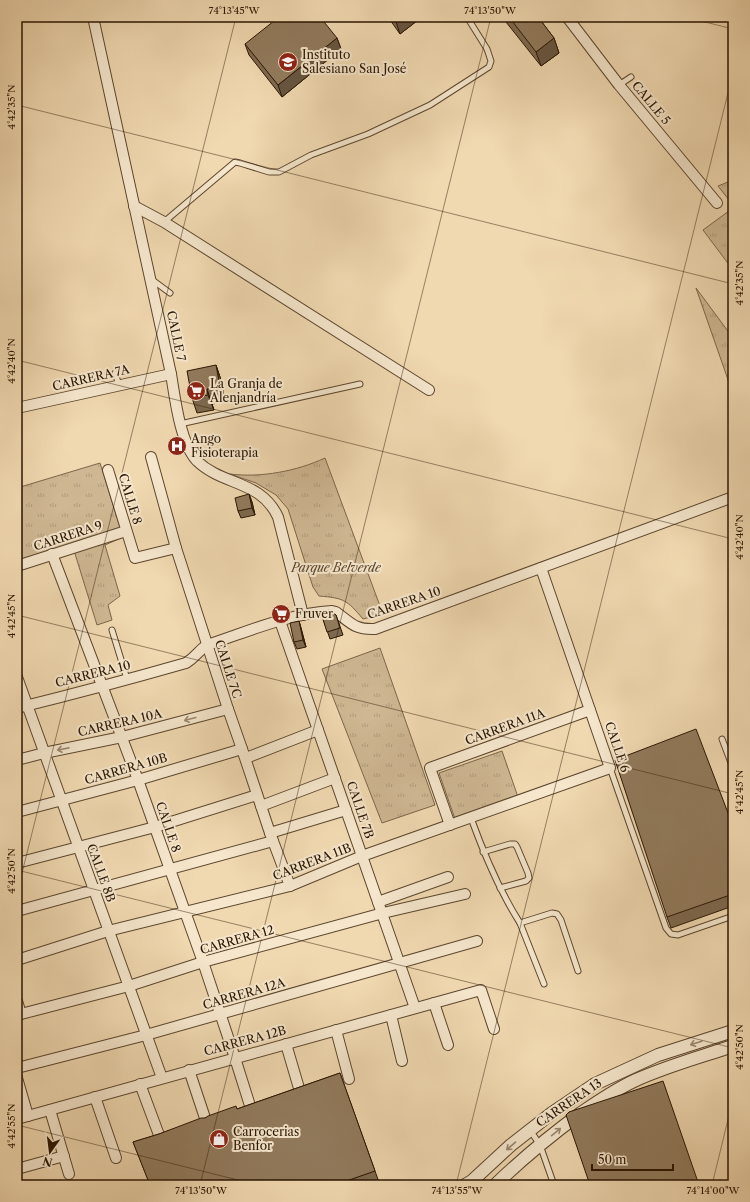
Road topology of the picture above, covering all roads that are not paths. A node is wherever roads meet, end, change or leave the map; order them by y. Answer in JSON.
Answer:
{"nodes":[{"id":1,"x":93,"y":17,"type":"edge"},
{"id":2,"x":467,"y":17,"type":"edge"},
{"id":3,"x":567,"y":17,"type":"edge"},
{"id":4,"x":631,"y":78,"type":"dead end"},
{"id":5,"x":619,"y":85,"type":"junction"},
{"id":6,"x":717,"y":203,"type":"dead end"},
{"id":7,"x":134,"y":206,"type":"junction"},
{"id":8,"x":164,"y":222,"type":"junction"},
{"id":9,"x":150,"y":278,"type":"junction"},
{"id":10,"x":170,"y":293,"type":"dead end"},
{"id":11,"x":115,"y":373,"type":"dead end"},
{"id":12,"x":171,"y":374,"type":"junction"},
{"id":13,"x":360,"y":384,"type":"dead end"},
{"id":14,"x":119,"y":385,"type":"junction"},
{"id":15,"x":429,"y":390,"type":"dead end"},
{"id":16,"x":17,"y":408,"type":"edge"},
{"id":17,"x":180,"y":424,"type":"junction"},
{"id":18,"x":151,"y":457,"type":"dead end"},
{"id":19,"x":108,"y":470,"type":"dead end"},
{"id":20,"x":733,"y":497,"type":"edge"},
{"id":21,"x":126,"y":531,"type":"junction"},
{"id":22,"x":176,"y":548,"type":"junction"},
{"id":23,"x":52,"y":554,"type":"junction"},
{"id":24,"x":17,"y":566,"type":"edge"},
{"id":25,"x":541,"y":568,"type":"junction"},
{"id":26,"x":303,"y":615,"type":"junction"},
{"id":27,"x":280,"y":621,"type":"junction"},
{"id":28,"x":112,"y":630,"type":"dead end"},
{"id":29,"x":207,"y":645,"type":"junction"},
{"id":30,"x":17,"y":677,"type":"edge"},
{"id":31,"x":127,"y":679,"type":"junction"},
{"id":32,"x":103,"y":686,"type":"junction"},
{"id":33,"x":22,"y":707,"type":"edge"},
{"id":34,"x":228,"y":709,"type":"junction"},
{"id":35,"x":590,"y":710,"type":"junction"},
{"id":36,"x":318,"y":730,"type":"junction"},
{"id":37,"x":122,"y":737,"type":"junction"},
{"id":38,"x":722,"y":738,"type":"dead end"},
{"id":39,"x":44,"y":752,"type":"junction"},
{"id":40,"x":244,"y":753,"type":"junction"},
{"id":41,"x":17,"y":760,"type":"edge"},
{"id":42,"x":610,"y":768,"type":"junction"},
{"id":43,"x":733,"y":768,"type":"edge"},
{"id":44,"x":335,"y":778,"type":"junction"},
{"id":45,"x":138,"y":780,"type":"junction"},
{"id":46,"x":257,"y":795,"type":"junction"},
{"id":47,"x":61,"y":800,"type":"junction"},
{"id":48,"x":261,"y":806,"type":"junction"},
{"id":49,"x":346,"y":810,"type":"junction"},
{"id":50,"x":17,"y":812,"type":"edge"},
{"id":51,"x":471,"y":818,"type":"junction"},
{"id":52,"x":450,"y":825,"type":"junction"},
{"id":53,"x":155,"y":827,"type":"junction"},
{"id":54,"x":272,"y":837,"type":"junction"},
{"id":55,"x":78,"y":847,"type":"junction"},
{"id":56,"x":483,"y":852,"type":"junction"},
{"id":57,"x":362,"y":856,"type":"junction"},
{"id":58,"x":17,"y":863,"type":"edge"},
{"id":59,"x":170,"y":870,"type":"junction"},
{"id":60,"x":448,"y":877,"type":"dead end"},
{"id":61,"x":290,"y":886,"type":"junction"},
{"id":62,"x":500,"y":888,"type":"junction"},
{"id":63,"x":94,"y":890,"type":"junction"},
{"id":64,"x":465,"y":894,"type":"dead end"},
{"id":65,"x":378,"y":902,"type":"junction"},
{"id":66,"x":17,"y":911,"type":"edge"},
{"id":67,"x":184,"y":912,"type":"junction"},
{"id":68,"x":383,"y":913,"type":"junction"},
{"id":69,"x":733,"y":916,"type":"edge"},
{"id":70,"x":520,"y":923,"type":"junction"},
{"id":71,"x":108,"y":931,"type":"junction"},
{"id":72,"x":477,"y":941,"type":"dead end"},
{"id":73,"x":17,"y":960,"type":"edge"},
{"id":74,"x":203,"y":962,"type":"junction"},
{"id":75,"x":400,"y":963,"type":"junction"},
{"id":76,"x":578,"y":971,"type":"dead end"},
{"id":77,"x":544,"y":984,"type":"dead end"},
{"id":78,"x":129,"y":986,"type":"junction"},
{"id":79,"x":17,"y":1000,"type":"edge"},
{"id":80,"x":434,"y":1003,"type":"junction"},
{"id":81,"x":415,"y":1008,"type":"junction"},
{"id":82,"x":19,"y":1014,"type":"edge"},
{"id":83,"x":220,"y":1014,"type":"junction"},
{"id":84,"x":391,"y":1015,"type":"junction"},
{"id":85,"x":494,"y":1029,"type":"dead end"},
{"id":86,"x":336,"y":1030,"type":"junction"},
{"id":87,"x":733,"y":1031,"type":"edge"},
{"id":88,"x":146,"y":1035,"type":"junction"},
{"id":89,"x":286,"y":1044,"type":"junction"},
{"id":90,"x":448,"y":1045,"type":"dead end"},
{"id":91,"x":733,"y":1046,"type":"edge"},
{"id":92,"x":235,"y":1058,"type":"junction"},
{"id":93,"x":402,"y":1061,"type":"dead end"},
{"id":94,"x":17,"y":1068,"type":"edge"},
{"id":95,"x":189,"y":1070,"type":"junction"},
{"id":96,"x":17,"y":1078,"type":"edge"},
{"id":97,"x":162,"y":1078,"type":"junction"},
{"id":98,"x":349,"y":1079,"type":"dead end"},
{"id":99,"x":140,"y":1084,"type":"junction"},
{"id":100,"x":301,"y":1095,"type":"edge"},
{"id":101,"x":95,"y":1097,"type":"junction"},
{"id":102,"x":50,"y":1110,"type":"junction"},
{"id":103,"x":252,"y":1112,"type":"edge"},
{"id":104,"x":28,"y":1116,"type":"junction"},
{"id":105,"x":17,"y":1119,"type":"edge"},
{"id":106,"x":208,"y":1127,"type":"edge"},
{"id":107,"x":530,"y":1130,"type":"junction"},
{"id":108,"x":162,"y":1143,"type":"edge"},
{"id":109,"x":540,"y":1145,"type":"junction"},
{"id":110,"x":64,"y":1156,"type":"junction"},
{"id":111,"x":116,"y":1158,"type":"dead end"},
{"id":112,"x":17,"y":1169,"type":"edge"},
{"id":113,"x":69,"y":1174,"type":"dead end"},
{"id":114,"x":465,"y":1185,"type":"edge"},
{"id":115,"x":495,"y":1185,"type":"edge"},
{"id":116,"x":554,"y":1185,"type":"edge"}],
"edges":[{"from":1,"to":7,"type":"street","name":"CALLE 7"},
{"from":2,"to":8,"type":"lane"},
{"from":3,"to":5,"type":"street","name":"CALLE 5"},
{"from":4,"to":5,"type":"lane"},
{"from":5,"to":6,"type":"street","name":"CALLE 5"},
{"from":7,"to":8,"type":"street"},
{"from":7,"to":9,"type":"street","name":"CALLE 7"},
{"from":8,"to":15,"type":"street"},
{"from":9,"to":10,"type":"lane"},
{"from":9,"to":12,"type":"street","name":"CALLE 7"},
{"from":11,"to":14,"type":"lane"},
{"from":12,"to":14,"type":"street","name":"CARRERA 7A"},
{"from":12,"to":17,"type":"street","name":"CALLE 7"},
{"from":13,"to":17,"type":"lane"},
{"from":14,"to":16,"type":"street","name":"CARRERA 7A"},
{"from":17,"to":26,"type":"street","name":"CALLE 7"},
{"from":18,"to":22,"type":"street","name":"CALLE 7C"},
{"from":19,"to":21,"type":"street","name":"CALLE 8"},
{"from":20,"to":25,"type":"street","name":"CARRERA 10"},
{"from":21,"to":22,"type":"street","name":"CALLE 8"},
{"from":21,"to":23,"type":"street","name":"CARRERA 9"},
{"from":22,"to":29,"type":"street","name":"CALLE 7C"},
{"from":23,"to":24,"type":"street","name":"CARRERA 9"},
{"from":23,"to":32,"type":"street","name":"CALLE 8"},
{"from":25,"to":26,"type":"street","name":"CARRERA 10"},
{"from":25,"to":35,"type":"street","name":"CALLE 6"},
{"from":26,"to":27,"type":"street","name":"CARRERA 10"},
{"from":27,"to":29,"type":"street","name":"CARRERA 10"},
{"from":27,"to":36,"type":"street","name":"CALLE 7B"},
{"from":28,"to":31,"type":"lane"},
{"from":29,"to":31,"type":"street","name":"CARRERA 10"},
{"from":29,"to":34,"type":"street","name":"CALLE 7C"},
{"from":30,"to":33,"type":"street","name":"CALLE 8B"},
{"from":31,"to":32,"type":"street","name":"CARRERA 10"},
{"from":32,"to":33,"type":"street","name":"CARRERA 10"},
{"from":32,"to":37,"type":"street","name":"CALLE 8"},
{"from":33,"to":39,"type":"street","name":"CALLE 8B"},
{"from":34,"to":37,"type":"street","name":"CARRERA 10A","one_way":true},
{"from":34,"to":40,"type":"street","name":"CALLE 7C"},
{"from":35,"to":42,"type":"street","name":"CALLE 6"},
{"from":35,"to":52,"type":"street","name":"CARRERA 11A"},
{"from":36,"to":40,"type":"street","name":"CARRERA 10B"},
{"from":36,"to":44,"type":"street","name":"CALLE 7B"},
{"from":37,"to":39,"type":"street","name":"CARRERA 10A","one_way":true},
{"from":37,"to":45,"type":"street","name":"CALLE 8"},
{"from":38,"to":43,"type":"lane"},
{"from":39,"to":41,"type":"street","name":"CARRERA 10A"},
{"from":39,"to":47,"type":"street","name":"CALLE 8B"},
{"from":40,"to":45,"type":"street","name":"CARRERA 10B"},
{"from":40,"to":46,"type":"street","name":"CALLE 7C"},
{"from":42,"to":51,"type":"street","name":"CARRERA 11B"},
{"from":42,"to":69,"type":"lane","name":"CALLE 6"},
{"from":44,"to":48,"type":"street"},
{"from":44,"to":49,"type":"street","name":"CALLE 7B"},
{"from":45,"to":47,"type":"street","name":"CARRERA 10B"},
{"from":45,"to":53,"type":"street","name":"CALLE 8"},
{"from":46,"to":48,"type":"street","name":"CALLE 7C"},
{"from":46,"to":53,"type":"street"},
{"from":47,"to":50,"type":"street","name":"CARRERA 10B"},
{"from":47,"to":55,"type":"street","name":"CALLE 8B"},
{"from":48,"to":54,"type":"street","name":"CALLE 7C"},
{"from":49,"to":54,"type":"street"},
{"from":49,"to":57,"type":"street","name":"CALLE 7B"},
{"from":51,"to":52,"type":"street","name":"CARRERA 11B"},
{"from":51,"to":56,"type":"lane"},
{"from":52,"to":57,"type":"street","name":"CARRERA 11B"},
{"from":53,"to":55,"type":"street"},
{"from":53,"to":59,"type":"street","name":"CALLE 8"},
{"from":54,"to":59,"type":"street"},
{"from":54,"to":61,"type":"street","name":"CALLE 7C"},
{"from":55,"to":58,"type":"street"},
{"from":55,"to":63,"type":"street","name":"CALLE 8B"},
{"from":56,"to":62,"type":"lane"},
{"from":56,"to":62,"type":"lane"},
{"from":57,"to":61,"type":"street","name":"CARRERA 11B"},
{"from":57,"to":65,"type":"street","name":"CALLE 7B"},
{"from":59,"to":63,"type":"street"},
{"from":59,"to":67,"type":"street","name":"CALLE 8"},
{"from":60,"to":65,"type":"street"},
{"from":61,"to":67,"type":"street","name":"CARRERA 11B"},
{"from":62,"to":70,"type":"lane"},
{"from":63,"to":66,"type":"street"},
{"from":63,"to":71,"type":"street","name":"CALLE 8B"},
{"from":64,"to":68,"type":"street","name":"CARRERA 12"},
{"from":65,"to":68,"type":"street","name":"CALLE 7B"},
{"from":67,"to":71,"type":"street","name":"CARRERA 11B"},
{"from":67,"to":74,"type":"street","name":"CALLE 8"},
{"from":68,"to":74,"type":"street","name":"CARRERA 12"},
{"from":68,"to":75,"type":"street","name":"CALLE 7B"},
{"from":70,"to":76,"type":"lane"},
{"from":70,"to":77,"type":"lane"},
{"from":71,"to":73,"type":"street","name":"CARRERA 11B"},
{"from":71,"to":78,"type":"street","name":"CALLE 8B"},
{"from":72,"to":75,"type":"street","name":"CARRERA 12A"},
{"from":74,"to":78,"type":"street","name":"CARRERA 12"},
{"from":74,"to":83,"type":"street","name":"CALLE 8"},
{"from":75,"to":81,"type":"street","name":"CALLE 7B"},
{"from":75,"to":83,"type":"street","name":"CARRERA 12A"},
{"from":78,"to":82,"type":"street","name":"CARRERA 12"},
{"from":78,"to":88,"type":"street","name":"CALLE 8B"},
{"from":79,"to":82,"type":"street"},
{"from":80,"to":81,"type":"street","name":"CARRERA 12B"},
{"from":80,"to":85,"type":"street","name":"CARRERA 12B"},
{"from":80,"to":90,"type":"street"},
{"from":81,"to":84,"type":"street","name":"CARRERA 12B"},
{"from":83,"to":88,"type":"street","name":"CARRERA 12A"},
{"from":83,"to":92,"type":"street","name":"CALLE 8"},
{"from":84,"to":86,"type":"street","name":"CARRERA 12B"},
{"from":84,"to":93,"type":"street"},
{"from":86,"to":89,"type":"street","name":"CARRERA 12B"},
{"from":86,"to":98,"type":"street"},
{"from":87,"to":107,"type":"street","name":"CARRERA 13","one_way":true},
{"from":88,"to":94,"type":"street","name":"CARRERA 12A"},
{"from":88,"to":97,"type":"street","name":"CALLE 8B"},
{"from":89,"to":92,"type":"street","name":"CARRERA 12B"},
{"from":89,"to":100,"type":"street"},
{"from":109,"to":91,"type":"street","name":"CARRERA 13","one_way":true},
{"from":92,"to":95,"type":"street","name":"CARRERA 12B"},
{"from":92,"to":103,"type":"street","name":"CALLE 8"},
{"from":95,"to":97,"type":"street","name":"CARRERA 12B"},
{"from":95,"to":106,"type":"street"},
{"from":96,"to":104,"type":"street"},
{"from":97,"to":99,"type":"street","name":"CARRERA 12B"},
{"from":99,"to":101,"type":"street","name":"CARRERA 12B"},
{"from":99,"to":108,"type":"street"},
{"from":101,"to":102,"type":"street","name":"CARRERA 12B"},
{"from":101,"to":111,"type":"street"},
{"from":102,"to":104,"type":"street","name":"CARRERA 12B"},
{"from":102,"to":110,"type":"street"},
{"from":104,"to":105,"type":"street","name":"CARRERA 12B"},
{"from":107,"to":109,"type":"lane"},
{"from":107,"to":114,"type":"street","name":"CARRERA 13","one_way":true},
{"from":109,"to":115,"type":"street","name":"CARRERA 13"},
{"from":109,"to":116,"type":"lane"},
{"from":110,"to":112,"type":"street"},
{"from":110,"to":113,"type":"street"}]}
